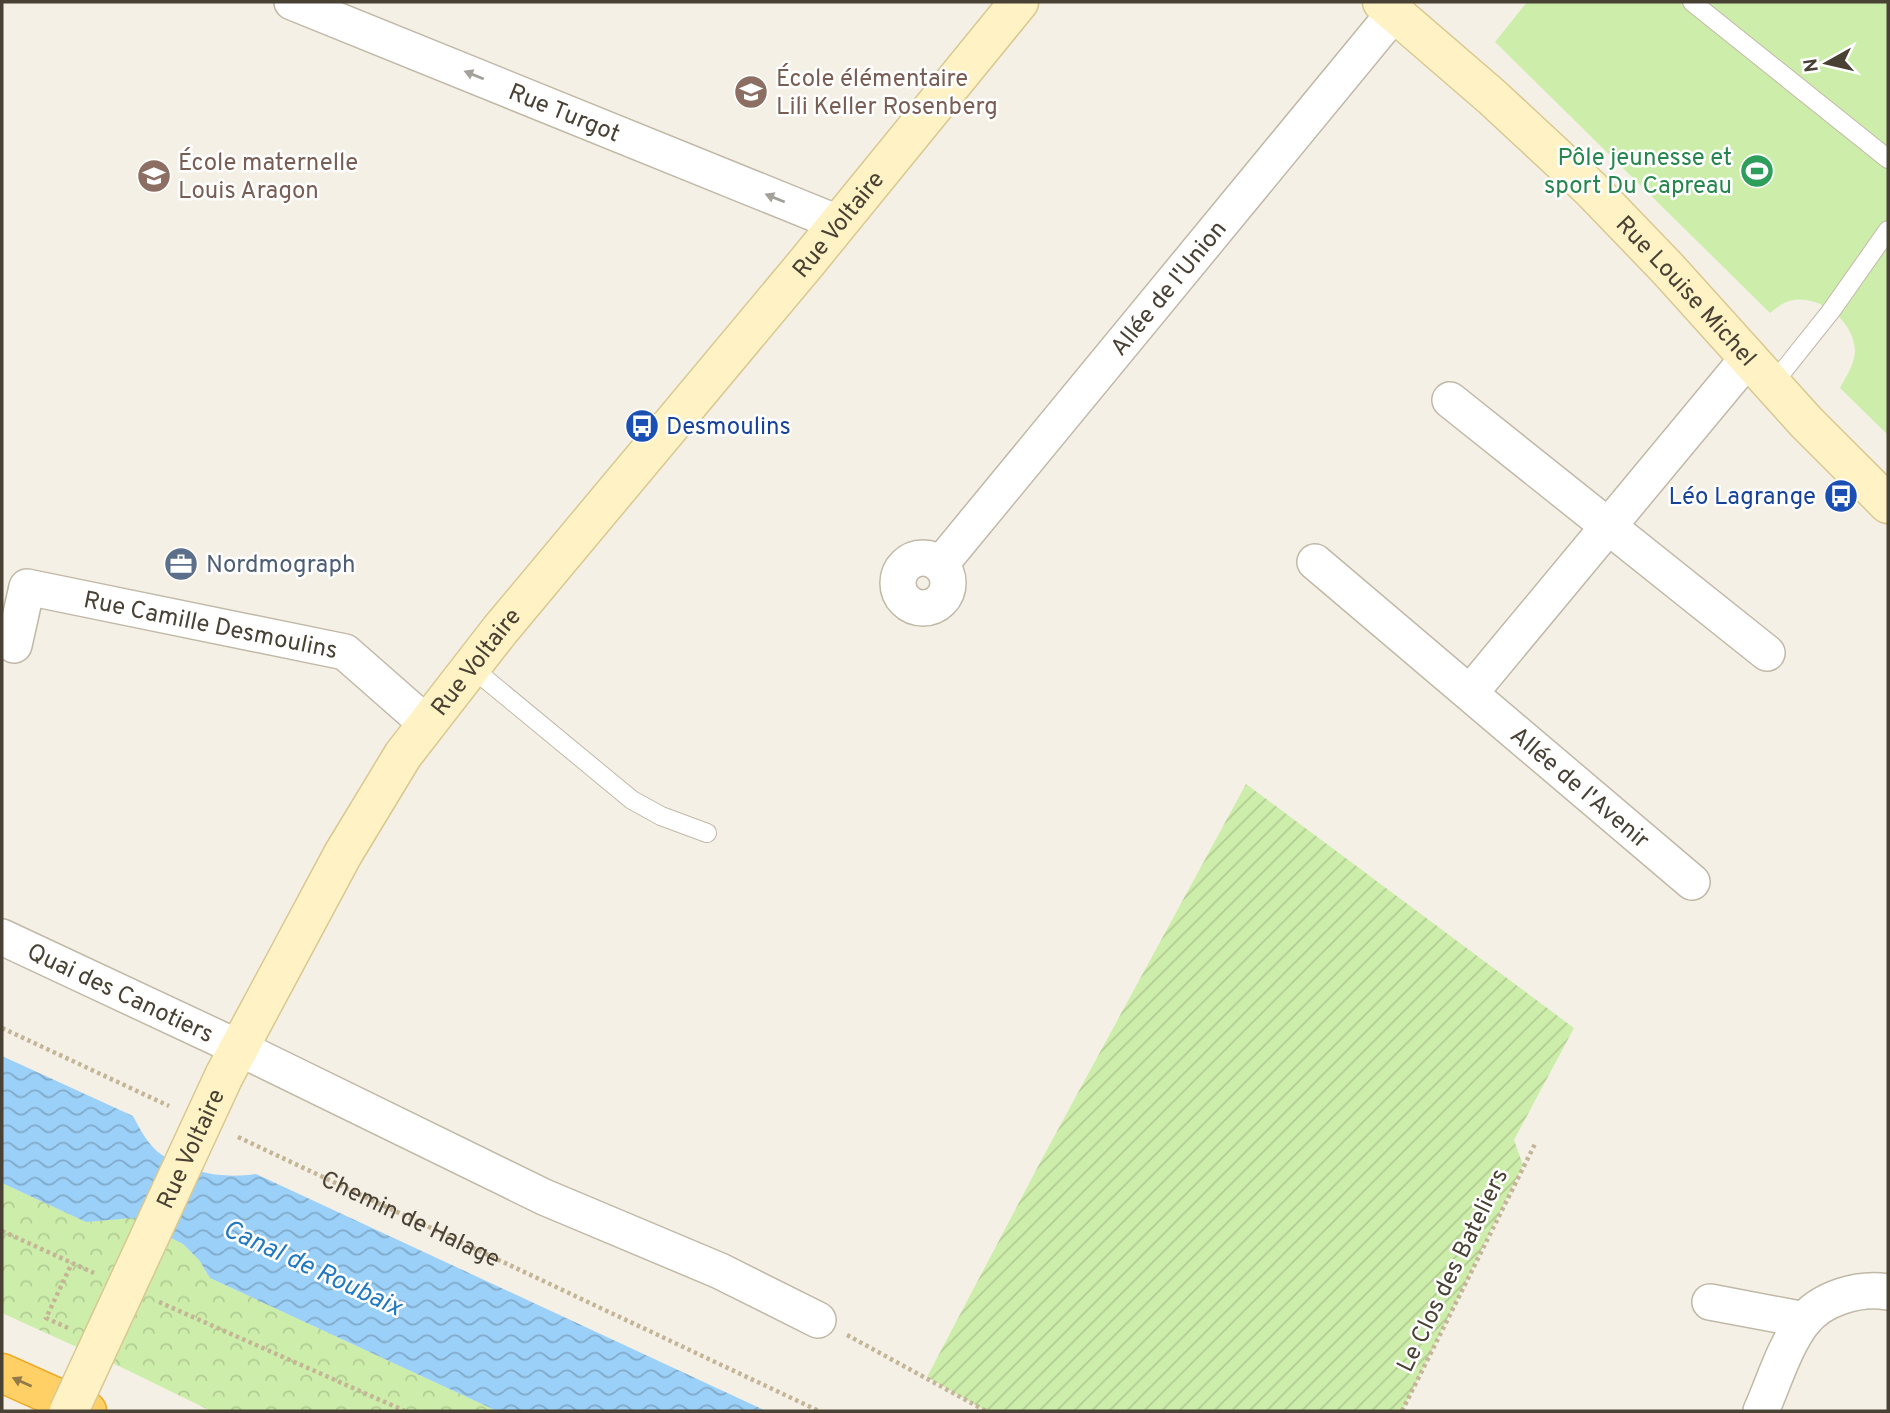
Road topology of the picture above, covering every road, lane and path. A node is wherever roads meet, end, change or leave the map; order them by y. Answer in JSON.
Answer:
{"nodes":[{"id":1,"x":292,"y":2,"type":"edge"},
{"id":2,"x":1019,"y":2,"type":"edge"},
{"id":3,"x":1692,"y":2,"type":"edge"},
{"id":4,"x":1388,"y":7,"type":"edge"},
{"id":5,"x":1888,"y":159,"type":"edge"},
{"id":6,"x":838,"y":223,"type":"junction"},
{"id":7,"x":1888,"y":230,"type":"edge"},
{"id":8,"x":1760,"y":371,"type":"junction"},
{"id":9,"x":1450,"y":400,"type":"dead end"},
{"id":10,"x":1888,"y":504,"type":"edge"},
{"id":11,"x":1609,"y":527,"type":"junction"},
{"id":12,"x":1315,"y":562,"type":"dead end"},
{"id":13,"x":940,"y":565,"type":"dead end"},
{"id":14,"x":14,"y":645,"type":"dead end"},
{"id":15,"x":1767,"y":653,"type":"dead end"},
{"id":16,"x":471,"y":667,"type":"junction"},
{"id":17,"x":1470,"y":692,"type":"junction"},
{"id":18,"x":427,"y":724,"type":"junction"},
{"id":19,"x":707,"y":833,"type":"dead end"},
{"id":20,"x":1692,"y":882,"type":"dead end"},
{"id":21,"x":2,"y":937,"type":"edge"},
{"id":22,"x":2,"y":1028,"type":"edge"},
{"id":23,"x":232,"y":1062,"type":"junction"},
{"id":24,"x":178,"y":1110,"type":"dead end"},
{"id":25,"x":229,"y":1133,"type":"dead end"},
{"id":26,"x":1535,"y":1144,"type":"dead end"},
{"id":27,"x":2,"y":1231,"type":"edge"},
{"id":28,"x":72,"y":1263,"type":"junction"},
{"id":29,"x":96,"y":1274,"type":"dead end"},
{"id":30,"x":1888,"y":1292,"type":"edge"},
{"id":31,"x":158,"y":1301,"type":"dead end"},
{"id":32,"x":1710,"y":1303,"type":"dead end"},
{"id":33,"x":818,"y":1320,"type":"joint"},
{"id":34,"x":1805,"y":1320,"type":"junction"},
{"id":35,"x":101,"y":1342,"type":"junction"},
{"id":36,"x":2,"y":1373,"type":"edge"},
{"id":37,"x":69,"y":1411,"type":"edge"},
{"id":38,"x":87,"y":1411,"type":"edge"},
{"id":39,"x":405,"y":1411,"type":"edge"},
{"id":40,"x":819,"y":1411,"type":"edge"},
{"id":41,"x":986,"y":1411,"type":"edge"},
{"id":42,"x":1402,"y":1411,"type":"edge"},
{"id":43,"x":1761,"y":1411,"type":"edge"}],
"edges":[{"from":6,"to":1,"type":"street","name":"Rue Turgot","one_way":true},
{"from":2,"to":6,"type":"street","name":"Rue Voltaire"},
{"from":3,"to":5,"type":"lane"},
{"from":4,"to":8,"type":"street","name":"Rue Louise Michel"},
{"from":4,"to":13,"type":"street","name":"Allée de l'Union"},
{"from":6,"to":16,"type":"street","name":"Rue Voltaire"},
{"from":7,"to":8,"type":"lane"},
{"from":8,"to":10,"type":"street","name":"Rue Louise Michel"},
{"from":8,"to":11,"type":"street"},
{"from":9,"to":11,"type":"street"},
{"from":11,"to":15,"type":"street"},
{"from":11,"to":17,"type":"street"},
{"from":12,"to":17,"type":"street","name":"Allée de l'Avenir"},
{"from":14,"to":18,"type":"street","name":"Rue Camille Desmoulins"},
{"from":16,"to":18,"type":"street","name":"Rue Voltaire"},
{"from":16,"to":19,"type":"lane"},
{"from":17,"to":20,"type":"street","name":"Allée de l'Avenir"},
{"from":18,"to":23,"type":"street","name":"Rue Voltaire"},
{"from":21,"to":23,"type":"street","name":"Quai des Canotiers"},
{"from":22,"to":24,"type":"path"},
{"from":23,"to":33,"type":"street"},
{"from":23,"to":35,"type":"street","name":"Rue Voltaire","bridge":true},
{"from":25,"to":40,"type":"path","name":"Chemin de Halage"},
{"from":26,"to":42,"type":"path","name":"Le Clos des Bateliers"},
{"from":27,"to":28,"type":"path"},
{"from":28,"to":29,"type":"path"},
{"from":28,"to":35,"type":"path"},
{"from":30,"to":34,"type":"street"},
{"from":31,"to":39,"type":"path"},
{"from":32,"to":34,"type":"street"},
{"from":33,"to":41,"type":"path"},
{"from":34,"to":43,"type":"street"},
{"from":35,"to":37,"type":"street","name":"Rue Voltaire","bridge":true},
{"from":38,"to":36,"type":"highway","one_way":true}]}
